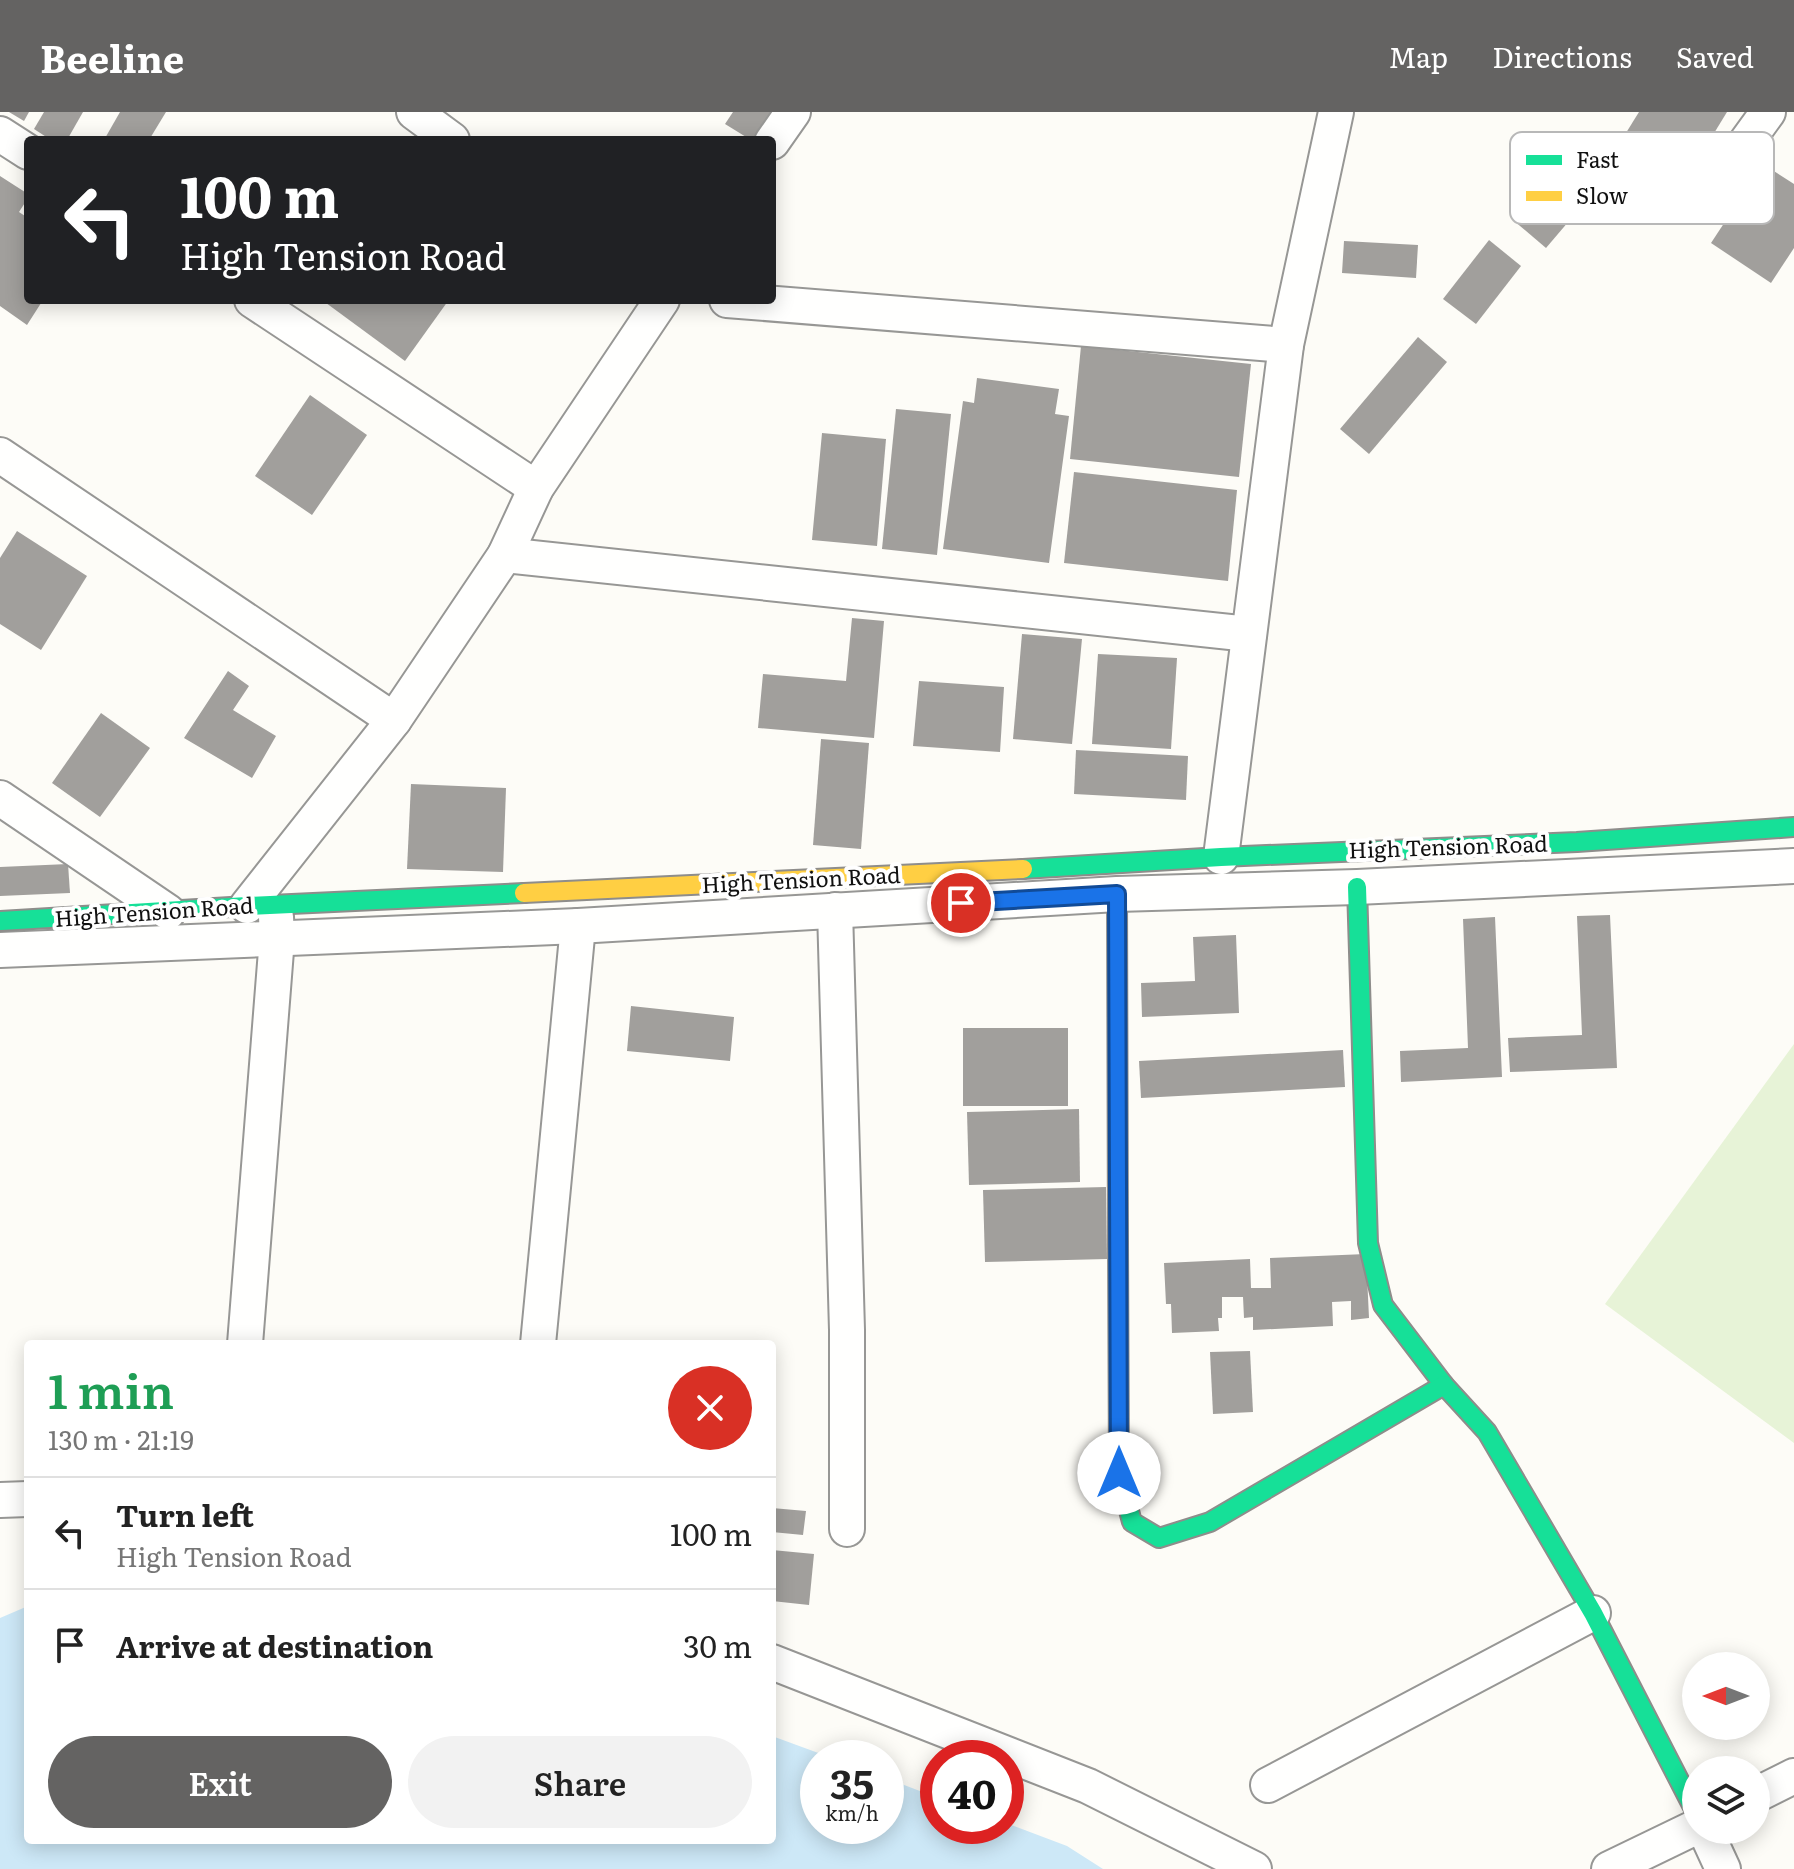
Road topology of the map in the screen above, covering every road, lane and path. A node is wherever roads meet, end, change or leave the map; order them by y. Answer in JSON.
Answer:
{"nodes":[{"id":1,"x":414,"y":112,"type":"edge"},
{"id":2,"x":793,"y":112,"type":"edge"},
{"id":3,"x":1333,"y":112,"type":"edge"},
{"id":4,"x":1768,"y":112,"type":"edge"},
{"id":5,"x":1754,"y":132,"type":"edge"},
{"id":6,"x":0,"y":134,"type":"edge"},
{"id":7,"x":447,"y":136,"type":"edge"},
{"id":8,"x":776,"y":136,"type":"edge"},
{"id":9,"x":24,"y":149,"type":"edge"},
{"id":10,"x":258,"y":304,"type":"edge"},
{"id":11,"x":659,"y":304,"type":"edge"},
{"id":12,"x":776,"y":304,"type":"edge"},
{"id":13,"x":1286,"y":345,"type":"junction"},
{"id":14,"x":0,"y":455,"type":"edge"},
{"id":15,"x":536,"y":488,"type":"junction"},
{"id":16,"x":505,"y":555,"type":"junction"},
{"id":17,"x":1249,"y":634,"type":"junction"},
{"id":18,"x":394,"y":720,"type":"junction"},
{"id":19,"x":0,"y":798,"type":"edge"},
{"id":20,"x":1794,"y":827,"type":"edge"},
{"id":21,"x":1716,"y":833,"type":"junction"},
{"id":22,"x":1221,"y":857,"type":"junction"},
{"id":23,"x":1794,"y":866,"type":"edge"},
{"id":24,"x":1714,"y":870,"type":"junction"},
{"id":25,"x":1357,"y":887,"type":"junction"},
{"id":26,"x":1117,"y":894,"type":"junction"},
{"id":27,"x":261,"y":905,"type":"junction"},
{"id":28,"x":835,"y":910,"type":"junction"},
{"id":29,"x":168,"y":912,"type":"junction"},
{"id":30,"x":0,"y":921,"type":"edge"},
{"id":31,"x":578,"y":926,"type":"junction"},
{"id":32,"x":277,"y":938,"type":"junction"},
{"id":33,"x":0,"y":950,"type":"edge"},
{"id":34,"x":245,"y":1340,"type":"edge"},
{"id":35,"x":538,"y":1340,"type":"edge"},
{"id":36,"x":1444,"y":1385,"type":"junction"},
{"id":37,"x":24,"y":1499,"type":"edge"},
{"id":38,"x":0,"y":1500,"type":"edge"},
{"id":39,"x":847,"y":1529,"type":"dead end"},
{"id":40,"x":1593,"y":1613,"type":"junction"},
{"id":41,"x":776,"y":1664,"type":"edge"},
{"id":42,"x":1794,"y":1776,"type":"edge"},
{"id":43,"x":1268,"y":1785,"type":"dead end"},
{"id":44,"x":1682,"y":1786,"type":"edge"},
{"id":45,"x":1770,"y":1788,"type":"edge"},
{"id":46,"x":1682,"y":1834,"type":"edge"},
{"id":47,"x":1711,"y":1844,"type":"edge"},
{"id":48,"x":1254,"y":1869,"type":"edge"},
{"id":49,"x":1609,"y":1869,"type":"edge"},
{"id":50,"x":1723,"y":1869,"type":"edge"}],
"edges":[{"from":1,"to":7,"type":"street"},
{"from":2,"to":8,"type":"street"},
{"from":3,"to":13,"type":"street"},
{"from":4,"to":5,"type":"street"},
{"from":6,"to":9,"type":"street"},
{"from":10,"to":15,"type":"street"},
{"from":11,"to":15,"type":"street"},
{"from":12,"to":13,"type":"street"},
{"from":13,"to":17,"type":"street"},
{"from":14,"to":18,"type":"street"},
{"from":15,"to":16,"type":"street"},
{"from":16,"to":17,"type":"street"},
{"from":16,"to":18,"type":"street"},
{"from":17,"to":22,"type":"street"},
{"from":18,"to":27,"type":"street"},
{"from":19,"to":29,"type":"street"},
{"from":20,"to":21,"type":"street","name":"High Tension Road"},
{"from":21,"to":22,"type":"street","name":"High Tension Road"},
{"from":21,"to":24,"type":"street"},
{"from":22,"to":27,"type":"street","name":"High Tension Road"},
{"from":23,"to":24,"type":"street","name":"High Tension Road"},
{"from":24,"to":25,"type":"street","name":"High Tension Road"},
{"from":25,"to":26,"type":"street","name":"High Tension Road"},
{"from":25,"to":36,"type":"street"},
{"from":26,"to":28,"type":"street","name":"High Tension Road"},
{"from":26,"to":36,"type":"street"},
{"from":27,"to":29,"type":"street","name":"High Tension Road"},
{"from":27,"to":32,"type":"street"},
{"from":28,"to":31,"type":"street","name":"High Tension Road"},
{"from":28,"to":39,"type":"street"},
{"from":29,"to":30,"type":"street","name":"High Tension Road"},
{"from":31,"to":32,"type":"street","name":"High Tension Road"},
{"from":31,"to":35,"type":"street"},
{"from":32,"to":33,"type":"street","name":"High Tension Road"},
{"from":32,"to":34,"type":"street"},
{"from":36,"to":40,"type":"street"},
{"from":37,"to":38,"type":"street"},
{"from":40,"to":43,"type":"street"},
{"from":40,"to":44,"type":"street"},
{"from":41,"to":48,"type":"street"},
{"from":42,"to":45,"type":"street"},
{"from":46,"to":49,"type":"street"},
{"from":47,"to":50,"type":"street"}]}
